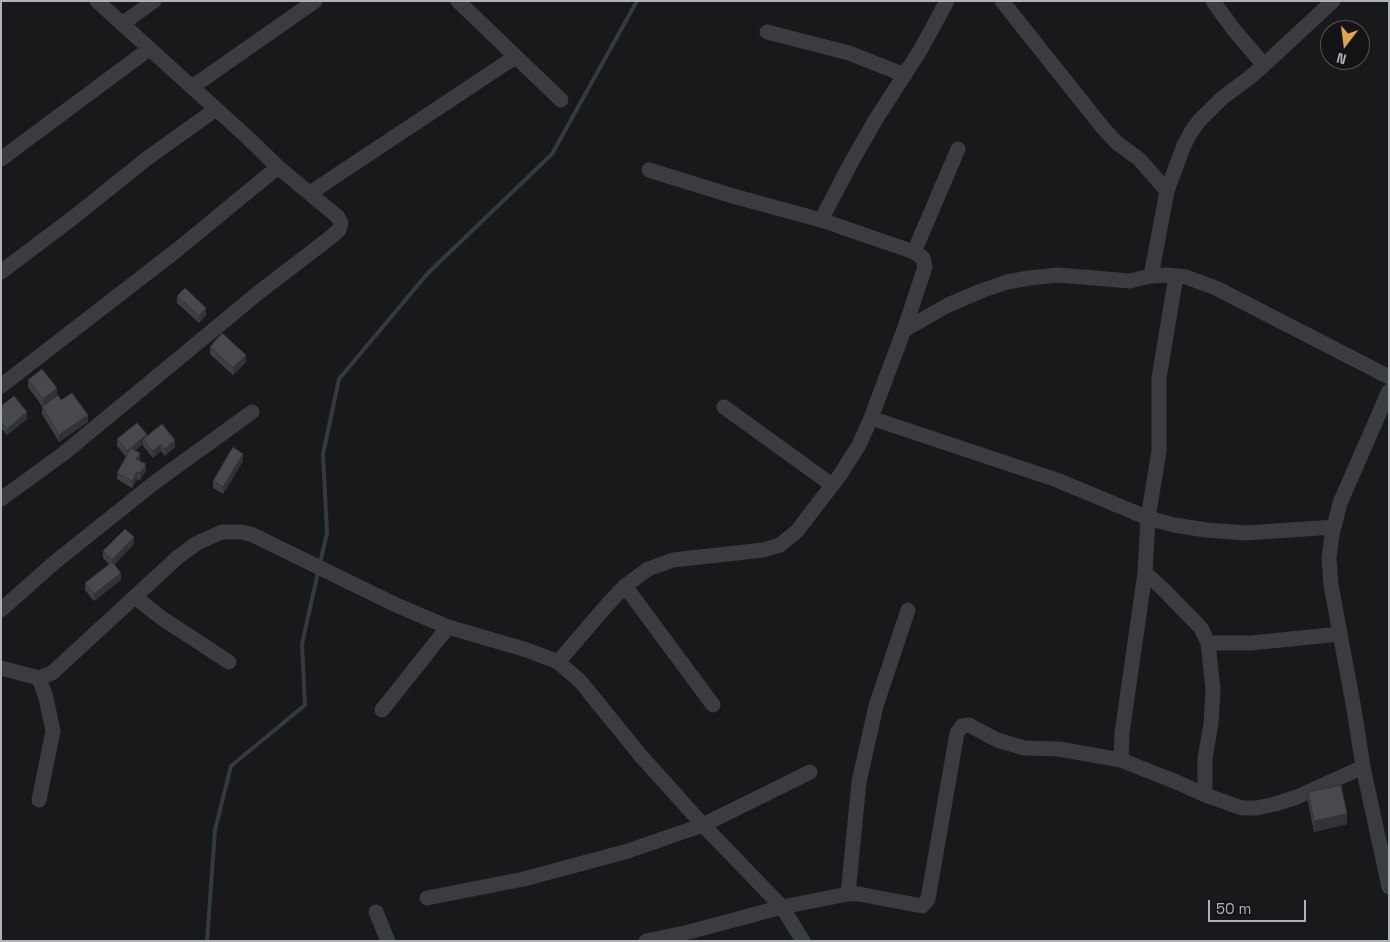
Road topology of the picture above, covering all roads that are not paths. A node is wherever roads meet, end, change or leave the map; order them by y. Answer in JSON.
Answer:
{"nodes":[{"id":1,"x":98,"y":1,"type":"edge"},
{"id":2,"x":154,"y":1,"type":"edge"},
{"id":3,"x":316,"y":1,"type":"edge"},
{"id":4,"x":458,"y":1,"type":"edge"},
{"id":5,"x":947,"y":1,"type":"edge"},
{"id":6,"x":1002,"y":1,"type":"edge"},
{"id":7,"x":1213,"y":1,"type":"edge"},
{"id":8,"x":1333,"y":1,"type":"edge"},
{"id":9,"x":122,"y":24,"type":"junction"},
{"id":10,"x":766,"y":32,"type":"dead end"},
{"id":11,"x":149,"y":49,"type":"junction"},
{"id":12,"x":516,"y":57,"type":"junction"},
{"id":13,"x":1264,"y":65,"type":"junction"},
{"id":14,"x":905,"y":75,"type":"junction"},
{"id":15,"x":192,"y":87,"type":"junction"},
{"id":16,"x":561,"y":100,"type":"dead end"},
{"id":17,"x":216,"y":109,"type":"junction"},
{"id":18,"x":958,"y":149,"type":"dead end"},
{"id":19,"x":1,"y":159,"type":"edge"},
{"id":20,"x":278,"y":167,"type":"junction"},
{"id":21,"x":649,"y":170,"type":"dead end"},
{"id":22,"x":1167,"y":191,"type":"junction"},
{"id":23,"x":310,"y":193,"type":"junction"},
{"id":24,"x":821,"y":220,"type":"junction"},
{"id":25,"x":914,"y":252,"type":"junction"},
{"id":26,"x":1,"y":272,"type":"edge"},
{"id":27,"x":1151,"y":276,"type":"junction"},
{"id":28,"x":1176,"y":276,"type":"junction"},
{"id":29,"x":904,"y":330,"type":"junction"},
{"id":30,"x":1389,"y":377,"type":"edge"},
{"id":31,"x":1,"y":386,"type":"edge"},
{"id":32,"x":1389,"y":390,"type":"edge"},
{"id":33,"x":724,"y":407,"type":"dead end"},
{"id":34,"x":252,"y":412,"type":"dead end"},
{"id":35,"x":871,"y":418,"type":"junction"},
{"id":36,"x":832,"y":485,"type":"junction"},
{"id":37,"x":1,"y":499,"type":"edge"},
{"id":38,"x":1148,"y":518,"type":"junction"},
{"id":39,"x":1334,"y":527,"type":"junction"},
{"id":40,"x":1144,"y":573,"type":"junction"},
{"id":41,"x":626,"y":586,"type":"junction"},
{"id":42,"x":136,"y":598,"type":"junction"},
{"id":43,"x":1,"y":610,"type":"edge"},
{"id":44,"x":908,"y":610,"type":"dead end"},
{"id":45,"x":448,"y":627,"type":"junction"},
{"id":46,"x":1340,"y":634,"type":"junction"},
{"id":47,"x":1208,"y":643,"type":"junction"},
{"id":48,"x":229,"y":662,"type":"dead end"},
{"id":49,"x":558,"y":662,"type":"junction"},
{"id":50,"x":1,"y":668,"type":"edge"},
{"id":51,"x":39,"y":678,"type":"junction"},
{"id":52,"x":713,"y":705,"type":"dead end"},
{"id":53,"x":382,"y":710,"type":"dead end"},
{"id":54,"x":1121,"y":760,"type":"junction"},
{"id":55,"x":1363,"y":767,"type":"junction"},
{"id":56,"x":810,"y":772,"type":"dead end"},
{"id":57,"x":1205,"y":795,"type":"junction"},
{"id":58,"x":39,"y":800,"type":"dead end"},
{"id":59,"x":703,"y":826,"type":"junction"},
{"id":60,"x":1389,"y":887,"type":"edge"},
{"id":61,"x":848,"y":894,"type":"junction"},
{"id":62,"x":427,"y":898,"type":"dead end"},
{"id":63,"x":782,"y":907,"type":"junction"},
{"id":64,"x":376,"y":912,"type":"dead end"},
{"id":65,"x":388,"y":941,"type":"edge"},
{"id":66,"x":646,"y":941,"type":"edge"},
{"id":67,"x":803,"y":941,"type":"edge"}],
"edges":[{"from":1,"to":9,"type":"street"},
{"from":2,"to":9,"type":"street"},
{"from":3,"to":15,"type":"street"},
{"from":4,"to":12,"type":"street"},
{"from":5,"to":14,"type":"street"},
{"from":6,"to":22,"type":"street"},
{"from":7,"to":13,"type":"street"},
{"from":8,"to":13,"type":"street"},
{"from":9,"to":11,"type":"street"},
{"from":10,"to":14,"type":"street"},
{"from":11,"to":15,"type":"street"},
{"from":11,"to":19,"type":"street"},
{"from":12,"to":16,"type":"street"},
{"from":12,"to":23,"type":"street"},
{"from":13,"to":22,"type":"street"},
{"from":14,"to":24,"type":"street"},
{"from":15,"to":17,"type":"street"},
{"from":17,"to":20,"type":"street"},
{"from":17,"to":26,"type":"street"},
{"from":18,"to":25,"type":"street"},
{"from":20,"to":23,"type":"street"},
{"from":20,"to":31,"type":"street"},
{"from":21,"to":24,"type":"street"},
{"from":22,"to":27,"type":"street"},
{"from":23,"to":37,"type":"street"},
{"from":24,"to":25,"type":"street"},
{"from":25,"to":29,"type":"street"},
{"from":27,"to":28,"type":"street"},
{"from":27,"to":29,"type":"street"},
{"from":28,"to":30,"type":"street"},
{"from":28,"to":38,"type":"street"},
{"from":29,"to":35,"type":"street"},
{"from":32,"to":39,"type":"street"},
{"from":33,"to":36,"type":"street"},
{"from":34,"to":43,"type":"street"},
{"from":35,"to":36,"type":"street"},
{"from":35,"to":38,"type":"street"},
{"from":36,"to":41,"type":"street"},
{"from":38,"to":39,"type":"street"},
{"from":38,"to":40,"type":"street"},
{"from":39,"to":46,"type":"street"},
{"from":40,"to":47,"type":"street"},
{"from":40,"to":54,"type":"street"},
{"from":41,"to":49,"type":"street"},
{"from":41,"to":52,"type":"street"},
{"from":42,"to":45,"type":"street"},
{"from":42,"to":48,"type":"street"},
{"from":42,"to":51,"type":"street"},
{"from":44,"to":61,"type":"street"},
{"from":45,"to":49,"type":"street"},
{"from":45,"to":53,"type":"street"},
{"from":46,"to":47,"type":"street"},
{"from":46,"to":55,"type":"street"},
{"from":47,"to":57,"type":"street"},
{"from":49,"to":59,"type":"street"},
{"from":50,"to":51,"type":"street"},
{"from":51,"to":58,"type":"street"},
{"from":54,"to":57,"type":"street"},
{"from":54,"to":61,"type":"street"},
{"from":55,"to":57,"type":"street"},
{"from":55,"to":60,"type":"street"},
{"from":56,"to":59,"type":"street"},
{"from":59,"to":62,"type":"street"},
{"from":59,"to":63,"type":"street"},
{"from":61,"to":63,"type":"street"},
{"from":63,"to":66,"type":"street"},
{"from":63,"to":67,"type":"street"},
{"from":64,"to":65,"type":"street"}]}
